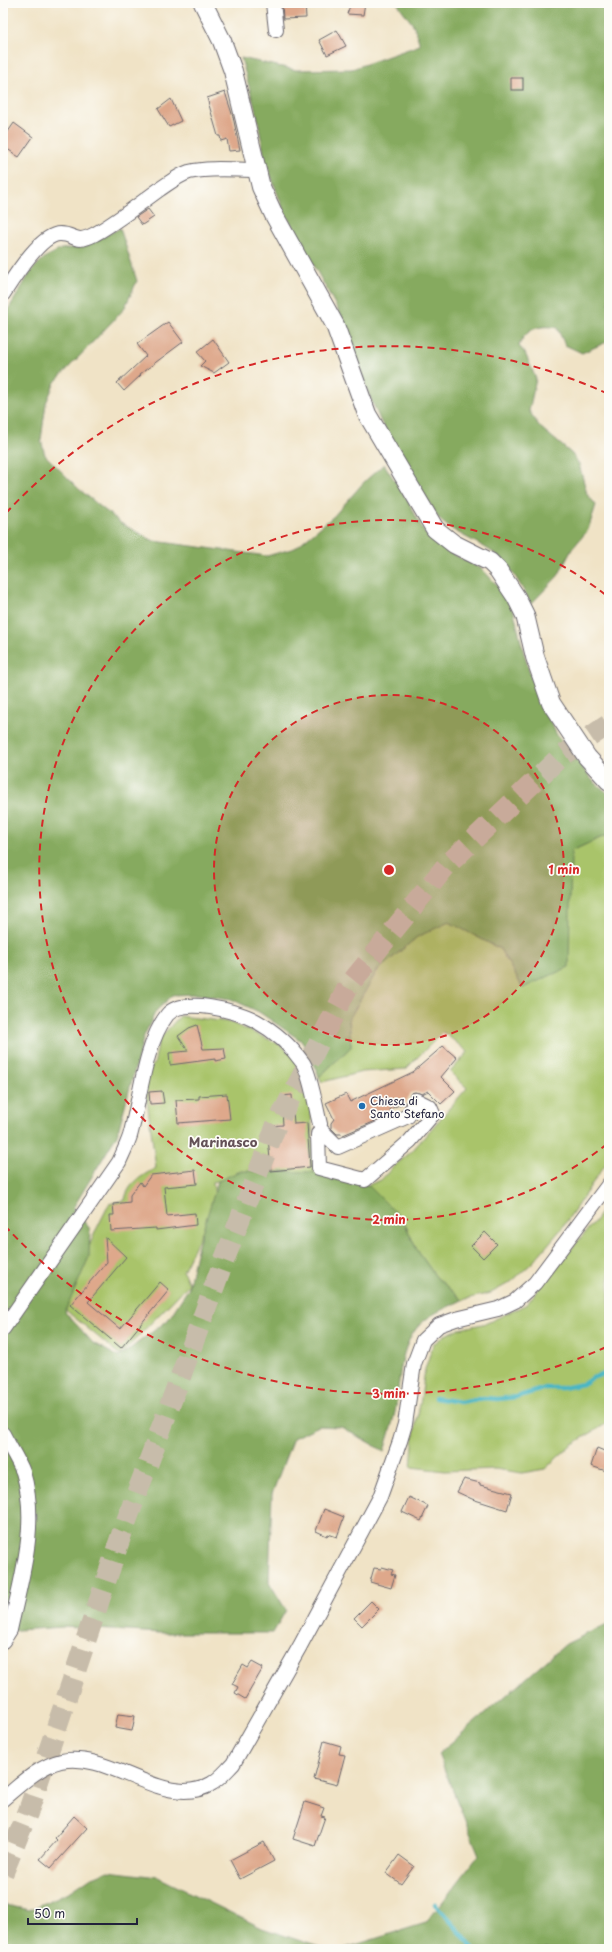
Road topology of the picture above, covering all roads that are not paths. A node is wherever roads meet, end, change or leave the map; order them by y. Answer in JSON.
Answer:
{"nodes":[{"id":1,"x":203,"y":3,"type":"edge"},
{"id":2,"x":273,"y":3,"type":"edge"},
{"id":3,"x":276,"y":30,"type":"dead end"},
{"id":4,"x":256,"y":170,"type":"junction"},
{"id":5,"x":3,"y":294,"type":"edge"},
{"id":6,"x":609,"y":781,"type":"edge"},
{"id":7,"x":319,"y":1129,"type":"junction"},
{"id":8,"x":609,"y":1184,"type":"edge"},
{"id":9,"x":3,"y":1329,"type":"edge"},
{"id":10,"x":3,"y":1434,"type":"edge"},
{"id":11,"x":3,"y":1641,"type":"edge"},
{"id":12,"x":3,"y":1799,"type":"edge"}],
"edges":[{"from":1,"to":4,"type":"main road"},
{"from":2,"to":3,"type":"street"},
{"from":4,"to":5,"type":"street"},
{"from":4,"to":6,"type":"main road"},
{"from":7,"to":7,"type":"street"},
{"from":7,"to":9,"type":"street"},
{"from":8,"to":12,"type":"street"},
{"from":10,"to":11,"type":"street"}]}
